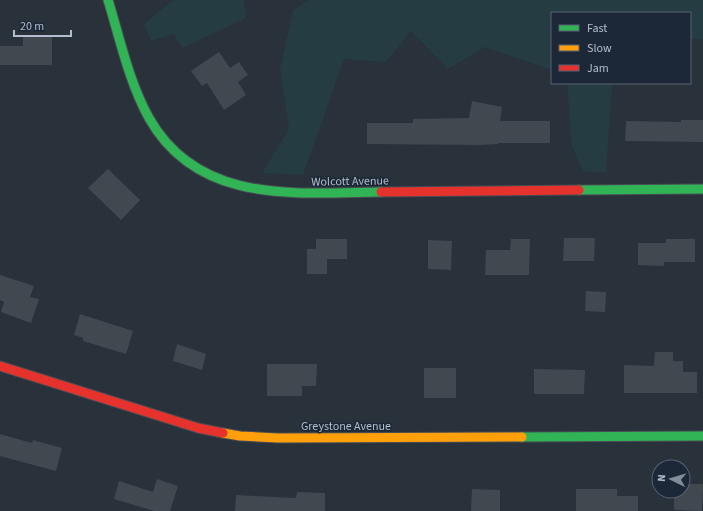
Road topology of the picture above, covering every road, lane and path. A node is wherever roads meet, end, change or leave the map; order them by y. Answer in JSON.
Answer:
{"nodes":[{"id":1,"x":108,"y":0,"type":"edge"},
{"id":2,"x":703,"y":188,"type":"edge"},
{"id":3,"x":0,"y":366,"type":"edge"},
{"id":4,"x":703,"y":436,"type":"edge"}],
"edges":[{"from":1,"to":2,"type":"street","name":"Wolcott Avenue"},
{"from":3,"to":4,"type":"street","name":"Greystone Avenue"}]}
